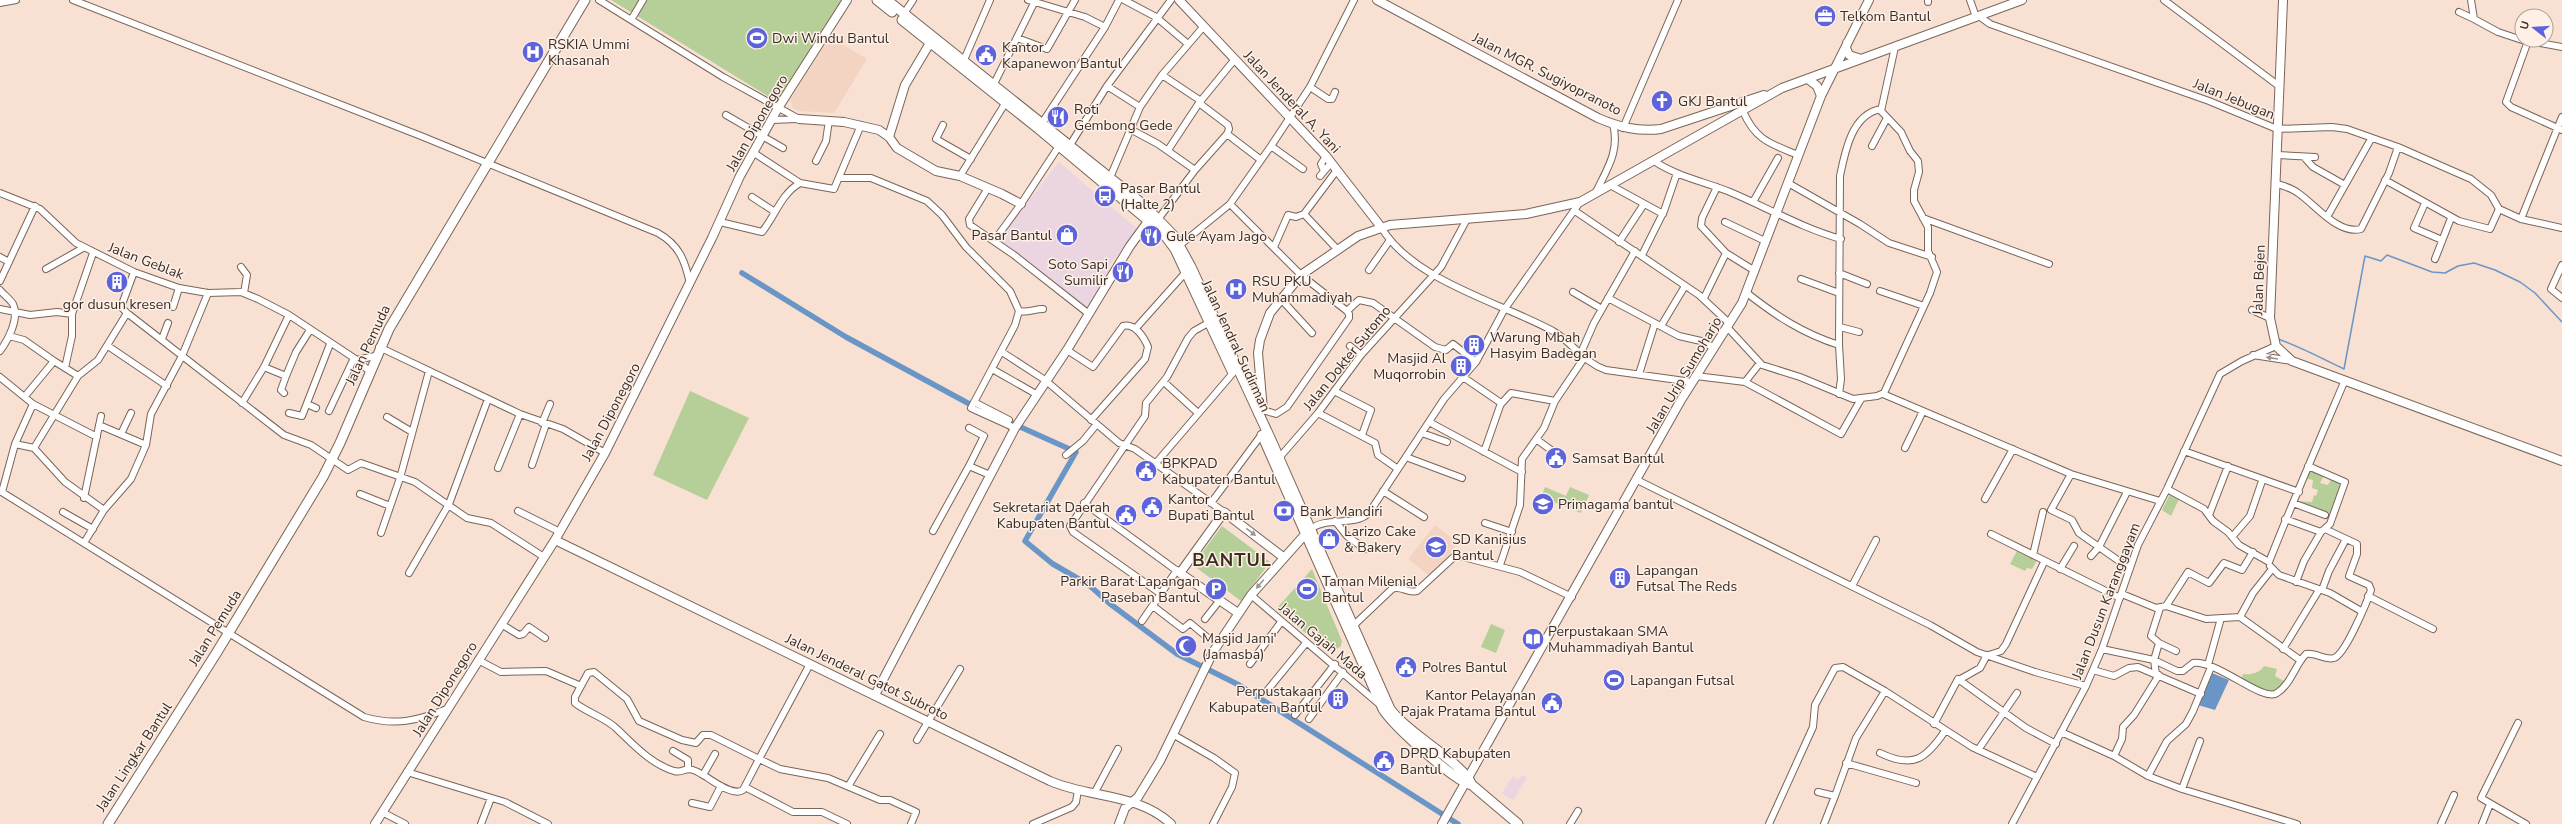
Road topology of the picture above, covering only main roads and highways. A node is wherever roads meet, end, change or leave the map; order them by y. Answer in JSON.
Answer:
{"nodes":[{"id":1,"x":585,"y":0,"type":"edge"},
{"id":2,"x":847,"y":0,"type":"edge"},
{"id":3,"x":877,"y":0,"type":"edge"},
{"id":4,"x":887,"y":0,"type":"edge"},
{"id":5,"x":1179,"y":0,"type":"edge"},
{"id":6,"x":1377,"y":0,"type":"edge"},
{"id":7,"x":1869,"y":0,"type":"edge"},
{"id":8,"x":2283,"y":0,"type":"edge"},
{"id":9,"x":2018,"y":1,"type":"edge"},
{"id":10,"x":903,"y":17,"type":"junction"},
{"id":11,"x":1847,"y":42,"type":"junction"},
{"id":12,"x":930,"y":43,"type":"junction"},
{"id":13,"x":1862,"y":58,"type":"junction"},
{"id":14,"x":1833,"y":69,"type":"junction"},
{"id":15,"x":1808,"y":79,"type":"junction"},
{"id":16,"x":1782,"y":88,"type":"junction"},
{"id":17,"x":1821,"y":96,"type":"junction"},
{"id":18,"x":1012,"y":104,"type":"junction"},
{"id":19,"x":798,"y":119,"type":"road end"},
{"id":20,"x":889,"y":137,"type":"junction"},
{"id":21,"x":1108,"y":181,"type":"junction"},
{"id":22,"x":1021,"y":204,"type":"road end"},
{"id":23,"x":1154,"y":219,"type":"junction"},
{"id":24,"x":1381,"y":227,"type":"junction"},
{"id":25,"x":1203,"y":300,"type":"junction"},
{"id":26,"x":1260,"y":411,"type":"junction"},
{"id":27,"x":2562,"y":461,"type":"edge"},
{"id":28,"x":1308,"y":531,"type":"junction"},
{"id":29,"x":555,"y":540,"type":"junction"},
{"id":30,"x":1283,"y":557,"type":"junction"},
{"id":31,"x":1238,"y":613,"type":"junction"},
{"id":32,"x":875,"y":695,"type":"junction"},
{"id":33,"x":184,"y":705,"type":"joint"},
{"id":34,"x":1469,"y":783,"type":"junction"},
{"id":35,"x":1131,"y":803,"type":"junction"},
{"id":36,"x":1443,"y":822,"type":"edge"},
{"id":37,"x":108,"y":824,"type":"edge"},
{"id":38,"x":375,"y":824,"type":"edge"},
{"id":39,"x":1119,"y":824,"type":"edge"},
{"id":40,"x":1171,"y":824,"type":"edge"},
{"id":41,"x":1518,"y":824,"type":"edge"}],
"edges":[{"from":1,"to":33,"type":"main road","name":"Jalan Pemuda"},
{"from":2,"to":29,"type":"main road","name":"Jalan Diponegoro"},
{"from":3,"to":10,"type":"main road","name":"Jalan Jendral Sudirman"},
{"from":4,"to":10,"type":"main road","name":"Jalan Jendral Sudirman"},
{"from":5,"to":24,"type":"main road","name":"Jalan Jenderal A. Yani"},
{"from":6,"to":16,"type":"main road","name":"Jalan MGR. Sugiyopranoto"},
{"from":7,"to":11,"type":"main road","name":"Jalan Urip Sumoharjo"},
{"from":8,"to":27,"type":"main road","name":"Jalan Bejen"},
{"from":9,"to":13,"type":"main road"},
{"from":10,"to":12,"type":"main road","name":"Jalan Jendral Sudirman"},
{"from":10,"to":18,"type":"main road","name":"Jalan Jendral Sudirman"},
{"from":11,"to":13,"type":"main road"},
{"from":11,"to":14,"type":"main road","name":"Jalan Urip Sumoharjo"},
{"from":12,"to":18,"type":"main road","name":"Jalan Jendral Sudirman"},
{"from":12,"to":20,"type":"main road"},
{"from":13,"to":14,"type":"main road"},
{"from":14,"to":15,"type":"main road"},
{"from":14,"to":17,"type":"main road","name":"Jalan Urip Sumoharjo"},
{"from":15,"to":16,"type":"main road"},
{"from":15,"to":17,"type":"main road"},
{"from":16,"to":24,"type":"main road"},
{"from":17,"to":34,"type":"main road","name":"Jalan Urip Sumoharjo"},
{"from":18,"to":21,"type":"main road","name":"Jalan Jendral Sudirman"},
{"from":18,"to":21,"type":"main road","name":"Jalan Jendral Sudirman"},
{"from":19,"to":20,"type":"main road"},
{"from":20,"to":22,"type":"main road"},
{"from":21,"to":23,"type":"main road","name":"Jalan Jendral Sudirman"},
{"from":23,"to":25,"type":"main road","name":"Jalan Jendral Sudirman"},
{"from":23,"to":25,"type":"main road","name":"Jalan Jendral Sudirman"},
{"from":23,"to":32,"type":"main road"},
{"from":24,"to":26,"type":"main road"},
{"from":25,"to":26,"type":"main road","name":"Jalan Jendral Sudirman"},
{"from":25,"to":28,"type":"main road","name":"Jalan Jendral Sudirman"},
{"from":26,"to":28,"type":"main road","name":"Jalan Jendral Sudirman"},
{"from":28,"to":30,"type":"main road"},
{"from":28,"to":34,"type":"main road","name":"Jalan Jendral Sudirman"},
{"from":28,"to":34,"type":"main road","name":"Jalan Jendral Sudirman"},
{"from":29,"to":32,"type":"main road","name":"Jalan Jenderal Gatot Subroto"},
{"from":29,"to":38,"type":"main road","name":"Jalan Diponegoro"},
{"from":30,"to":31,"type":"main road","one_way":true},
{"from":31,"to":30,"type":"main road","one_way":true},
{"from":31,"to":35,"type":"main road"},
{"from":32,"to":35,"type":"main road","name":"Jalan Jenderal Gatot Subroto"},
{"from":33,"to":37,"type":"main road","name":"Jalan Lingkar Bantul"},
{"from":34,"to":36,"type":"main road","name":"Jalan Urip Sumoharjo"},
{"from":34,"to":41,"type":"main road"},
{"from":35,"to":39,"type":"main road"},
{"from":35,"to":40,"type":"main road","name":"Jalan Jenderal Gatot Subroto"}]}
